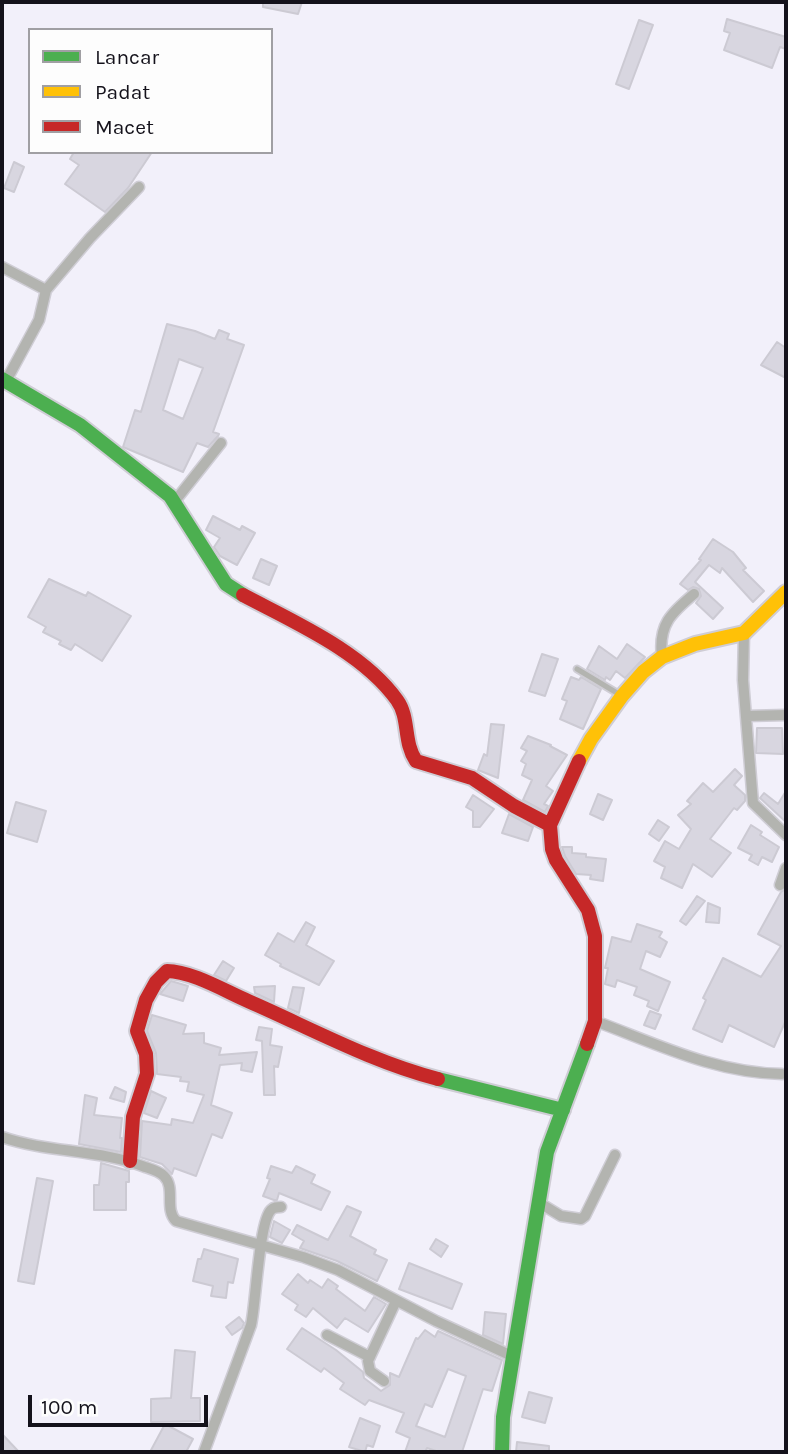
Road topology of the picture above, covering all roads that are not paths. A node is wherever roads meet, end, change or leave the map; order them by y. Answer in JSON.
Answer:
{"nodes":[{"id":1,"x":139,"y":187,"type":"dead end"},
{"id":2,"x":2,"y":267,"type":"edge"},
{"id":3,"x":46,"y":290,"type":"junction"},
{"id":4,"x":4,"y":380,"type":"edge"},
{"id":5,"x":221,"y":443,"type":"dead end"},
{"id":6,"x":175,"y":501,"type":"junction"},
{"id":7,"x":786,"y":592,"type":"edge"},
{"id":8,"x":694,"y":594,"type":"dead end"},
{"id":9,"x":744,"y":633,"type":"junction"},
{"id":10,"x":662,"y":657,"type":"junction"},
{"id":11,"x":577,"y":669,"type":"dead end"},
{"id":12,"x":622,"y":696,"type":"junction"},
{"id":13,"x":786,"y":715,"type":"edge"},
{"id":14,"x":747,"y":716,"type":"junction"},
{"id":15,"x":550,"y":825,"type":"junction"},
{"id":16,"x":786,"y":835,"type":"edge"},
{"id":17,"x":786,"y":867,"type":"edge"},
{"id":18,"x":780,"y":885,"type":"dead end"},
{"id":19,"x":595,"y":1021,"type":"junction"},
{"id":20,"x":782,"y":1074,"type":"dead end"},
{"id":21,"x":563,"y":1110,"type":"junction"},
{"id":22,"x":2,"y":1137,"type":"edge"},
{"id":23,"x":615,"y":1156,"type":"dead end"},
{"id":24,"x":130,"y":1161,"type":"junction"},
{"id":25,"x":538,"y":1202,"type":"junction"},
{"id":26,"x":281,"y":1207,"type":"dead end"},
{"id":27,"x":261,"y":1246,"type":"junction"},
{"id":28,"x":396,"y":1301,"type":"junction"},
{"id":29,"x":327,"y":1335,"type":"dead end"},
{"id":30,"x":370,"y":1357,"type":"junction"},
{"id":31,"x":514,"y":1357,"type":"junction"},
{"id":32,"x":384,"y":1381,"type":"dead end"},
{"id":33,"x":204,"y":1452,"type":"edge"},
{"id":34,"x":502,"y":1452,"type":"edge"}],
"edges":[{"from":1,"to":3,"type":"street"},
{"from":2,"to":3,"type":"street"},
{"from":3,"to":4,"type":"street"},
{"from":4,"to":6,"type":"street"},
{"from":5,"to":6,"type":"street"},
{"from":6,"to":15,"type":"street"},
{"from":7,"to":9,"type":"street"},
{"from":8,"to":10,"type":"street"},
{"from":9,"to":10,"type":"street"},
{"from":9,"to":14,"type":"street"},
{"from":10,"to":12,"type":"street"},
{"from":11,"to":12,"type":"lane"},
{"from":12,"to":15,"type":"street"},
{"from":13,"to":14,"type":"street"},
{"from":14,"to":16,"type":"street"},
{"from":15,"to":19,"type":"street"},
{"from":17,"to":18,"type":"street"},
{"from":19,"to":20,"type":"street"},
{"from":19,"to":21,"type":"street"},
{"from":21,"to":24,"type":"street"},
{"from":21,"to":25,"type":"street"},
{"from":22,"to":24,"type":"street"},
{"from":23,"to":25,"type":"street"},
{"from":24,"to":27,"type":"street"},
{"from":25,"to":31,"type":"street"},
{"from":26,"to":27,"type":"street"},
{"from":27,"to":28,"type":"street"},
{"from":27,"to":33,"type":"street"},
{"from":28,"to":30,"type":"street"},
{"from":28,"to":31,"type":"street"},
{"from":29,"to":30,"type":"street"},
{"from":30,"to":32,"type":"street"},
{"from":31,"to":34,"type":"street"}]}
